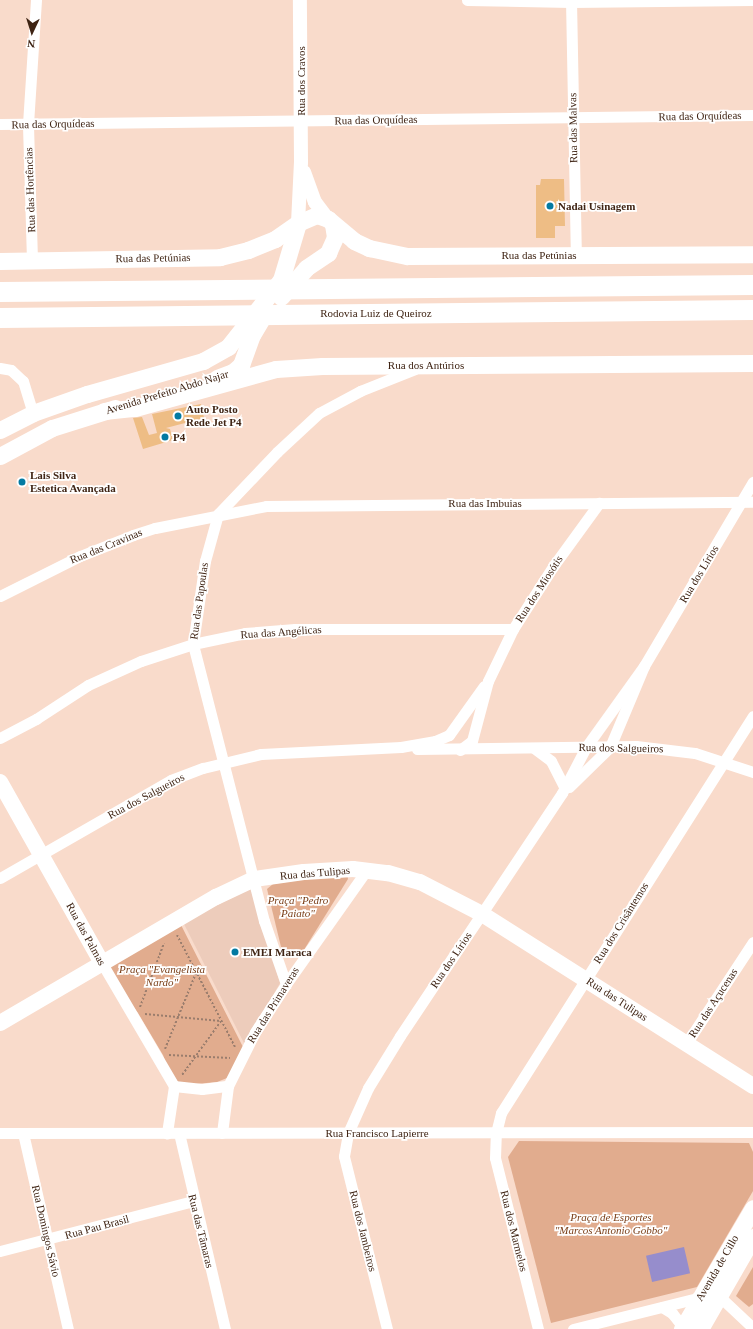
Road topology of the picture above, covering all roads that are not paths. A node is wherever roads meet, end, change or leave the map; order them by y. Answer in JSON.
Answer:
{"nodes":[{"id":1,"x":36,"y":0,"type":"edge"},
{"id":2,"x":300,"y":0,"type":"edge"},
{"id":3,"x":467,"y":0,"type":"edge"},
{"id":4,"x":753,"y":0,"type":"edge"},
{"id":5,"x":571,"y":1,"type":"edge"},
{"id":6,"x":753,"y":115,"type":"edge"},
{"id":7,"x":573,"y":117,"type":"junction"},
{"id":8,"x":301,"y":121,"type":"junction"},
{"id":9,"x":0,"y":124,"type":"edge"},
{"id":10,"x":28,"y":124,"type":"junction"},
{"id":11,"x":301,"y":162,"type":"junction"},
{"id":12,"x":330,"y":222,"type":"junction"},
{"id":13,"x":298,"y":223,"type":"junction"},
{"id":14,"x":753,"y":254,"type":"edge"},
{"id":15,"x":576,"y":255,"type":"junction"},
{"id":16,"x":0,"y":260,"type":"edge"},
{"id":17,"x":32,"y":260,"type":"junction"},
{"id":18,"x":753,"y":285,"type":"edge"},
{"id":19,"x":0,"y":292,"type":"edge"},
{"id":20,"x":753,"y":310,"type":"edge"},
{"id":21,"x":0,"y":318,"type":"edge"},
{"id":22,"x":228,"y":347,"type":"junction"},
{"id":23,"x":753,"y":363,"type":"edge"},
{"id":24,"x":423,"y":365,"type":"junction"},
{"id":25,"x":0,"y":368,"type":"edge"},
{"id":26,"x":219,"y":377,"type":"junction"},
{"id":27,"x":240,"y":380,"type":"junction"},
{"id":28,"x":104,"y":411,"type":"junction"},
{"id":29,"x":33,"y":413,"type":"junction"},
{"id":30,"x":0,"y":430,"type":"edge"},
{"id":31,"x":0,"y":456,"type":"edge"},
{"id":32,"x":753,"y":482,"type":"edge"},
{"id":33,"x":748,"y":502,"type":"edge"},
{"id":34,"x":599,"y":503,"type":"junction"},
{"id":35,"x":218,"y":514,"type":"junction"},
{"id":36,"x":0,"y":596,"type":"edge"},
{"id":37,"x":513,"y":629,"type":"junction"},
{"id":38,"x":193,"y":644,"type":"junction"},
{"id":39,"x":644,"y":666,"type":"junction"},
{"id":40,"x":488,"y":681,"type":"junction"},
{"id":41,"x":753,"y":716,"type":"edge"},
{"id":42,"x":449,"y":736,"type":"junction"},
{"id":43,"x":0,"y":738,"type":"edge"},
{"id":44,"x":401,"y":747,"type":"junction"},
{"id":45,"x":586,"y":747,"type":"junction"},
{"id":46,"x":610,"y":747,"type":"junction"},
{"id":47,"x":534,"y":748,"type":"junction"},
{"id":48,"x":460,"y":750,"type":"junction"},
{"id":49,"x":723,"y":761,"type":"junction"},
{"id":50,"x":223,"y":763,"type":"junction"},
{"id":51,"x":753,"y":772,"type":"edge"},
{"id":52,"x":0,"y":782,"type":"edge"},
{"id":53,"x":564,"y":790,"type":"junction"},
{"id":54,"x":41,"y":853,"type":"junction"},
{"id":55,"x":366,"y":871,"type":"junction"},
{"id":56,"x":0,"y":878,"type":"edge"},
{"id":57,"x":254,"y":880,"type":"junction"},
{"id":58,"x":482,"y":914,"type":"junction"},
{"id":59,"x":753,"y":942,"type":"edge"},
{"id":60,"x":103,"y":965,"type":"junction"},
{"id":61,"x":586,"y":978,"type":"junction"},
{"id":62,"x":286,"y":984,"type":"junction"},
{"id":63,"x":0,"y":1023,"type":"edge"},
{"id":64,"x":686,"y":1044,"type":"junction"},
{"id":65,"x":174,"y":1086,"type":"junction"},
{"id":66,"x":228,"y":1086,"type":"junction"},
{"id":67,"x":753,"y":1086,"type":"edge"},
{"id":68,"x":753,"y":1132,"type":"edge"},
{"id":69,"x":0,"y":1133,"type":"edge"},
{"id":70,"x":24,"y":1133,"type":"junction"},
{"id":71,"x":166,"y":1133,"type":"junction"},
{"id":72,"x":179,"y":1133,"type":"junction"},
{"id":73,"x":222,"y":1133,"type":"junction"},
{"id":74,"x":348,"y":1133,"type":"junction"},
{"id":75,"x":496,"y":1133,"type":"junction"},
{"id":76,"x":194,"y":1201,"type":"junction"},
{"id":77,"x":753,"y":1208,"type":"edge"},
{"id":78,"x":753,"y":1237,"type":"edge"},
{"id":79,"x":48,"y":1240,"type":"junction"},
{"id":80,"x":0,"y":1252,"type":"edge"},
{"id":81,"x":719,"y":1296,"type":"junction"},
{"id":82,"x":701,"y":1297,"type":"junction"},
{"id":83,"x":662,"y":1307,"type":"junction"},
{"id":84,"x":751,"y":1326,"type":"edge"},
{"id":85,"x":683,"y":1328,"type":"edge"},
{"id":86,"x":68,"y":1329,"type":"edge"},
{"id":87,"x":225,"y":1329,"type":"edge"},
{"id":88,"x":387,"y":1329,"type":"edge"},
{"id":89,"x":538,"y":1329,"type":"edge"},
{"id":90,"x":573,"y":1329,"type":"edge"},
{"id":91,"x":700,"y":1329,"type":"edge"}],
"edges":[{"from":1,"to":10,"type":"street","name":"Rua das Hortências"},
{"from":2,"to":8,"type":"street","name":"Rua dos Cravos"},
{"from":3,"to":5,"type":"street"},
{"from":4,"to":5,"type":"street"},
{"from":5,"to":7,"type":"street","name":"Rua das Malvas"},
{"from":6,"to":7,"type":"street","name":"Rua das Orquídeas"},
{"from":7,"to":8,"type":"street","name":"Rua das Orquídeas"},
{"from":7,"to":15,"type":"street","name":"Rua das Malvas"},
{"from":8,"to":10,"type":"street","name":"Rua das Orquídeas"},
{"from":8,"to":11,"type":"street","name":"Rua dos Cravos"},
{"from":9,"to":10,"type":"street","name":"Rua das Orquídeas"},
{"from":10,"to":17,"type":"street","name":"Rua das Hortências"},
{"from":11,"to":12,"type":"street","name":"Rua dos Cravos"},
{"from":11,"to":13,"type":"street","name":"Rua dos Cravos"},
{"from":12,"to":13,"type":"main road"},
{"from":12,"to":15,"type":"main road","name":"Rua das Petúnias"},
{"from":12,"to":26,"type":"main road","name":"Avenida Prefeito Abdo Najar"},
{"from":13,"to":17,"type":"main road","name":"Rua das Petúnias"},
{"from":13,"to":22,"type":"main road","name":"Avenida Prefeito Abdo Najar"},
{"from":14,"to":15,"type":"main road","name":"Rua das Petúnias"},
{"from":16,"to":17,"type":"main road","name":"Rua das Petúnias"},
{"from":18,"to":19,"type":"highway"},
{"from":20,"to":21,"type":"highway","name":"Rodovia Luiz de Queiroz"},
{"from":22,"to":26,"type":"main road"},
{"from":22,"to":29,"type":"main road","name":"Avenida Prefeito Abdo Najar"},
{"from":23,"to":24,"type":"main road","name":"Rua dos Antúrios"},
{"from":24,"to":27,"type":"main road","name":"Rua dos Antúrios"},
{"from":24,"to":35,"type":"street","name":"Rua das Papoulas"},
{"from":25,"to":29,"type":"street"},
{"from":26,"to":27,"type":"main road"},
{"from":26,"to":28,"type":"main road","name":"Avenida Prefeito Abdo Najar"},
{"from":27,"to":28,"type":"main road","name":"Rua dos Antúrios"},
{"from":28,"to":31,"type":"main road","name":"Avenida Prefeito Abdo Najar"},
{"from":29,"to":30,"type":"main road","name":"Avenida Prefeito Abdo Najar"},
{"from":32,"to":33,"type":"street","name":"Rua dos Lírios"},
{"from":33,"to":34,"type":"street","name":"Rua das Imbuias"},
{"from":33,"to":39,"type":"street","name":"Rua dos Lírios"},
{"from":34,"to":35,"type":"street","name":"Rua das Imbuias"},
{"from":34,"to":37,"type":"street","name":"Rua dos Miosótis"},
{"from":35,"to":36,"type":"street","name":"Rua das Cravinas"},
{"from":35,"to":38,"type":"street","name":"Rua das Papoulas"},
{"from":37,"to":38,"type":"street","name":"Rua das Angélicas"},
{"from":37,"to":40,"type":"street","name":"Rua dos Miosótis"},
{"from":38,"to":43,"type":"street","name":"Rua das Angélicas"},
{"from":38,"to":50,"type":"street","name":"Rua das Papoulas"},
{"from":39,"to":45,"type":"street","name":"Rua dos Lírios"},
{"from":39,"to":46,"type":"street","name":"Rua dos Lírios"},
{"from":40,"to":42,"type":"street","name":"Rua dos Miosótis"},
{"from":40,"to":48,"type":"street","name":"Rua dos Miosótis"},
{"from":41,"to":49,"type":"street","name":"Rua dos Crisântemos"},
{"from":42,"to":44,"type":"street","name":"Rua dos Salgueiros"},
{"from":42,"to":48,"type":"street"},
{"from":44,"to":48,"type":"street","name":"Rua dos Salgueiros"},
{"from":44,"to":50,"type":"street","name":"Rua dos Salgueiros"},
{"from":45,"to":46,"type":"street","name":"Rua dos Salgueiros"},
{"from":45,"to":47,"type":"street","name":"Rua dos Salgueiros"},
{"from":45,"to":53,"type":"street","name":"Rua dos Lírios"},
{"from":46,"to":49,"type":"street","name":"Rua dos Salgueiros"},
{"from":46,"to":53,"type":"street","name":"Rua dos Lírios"},
{"from":47,"to":48,"type":"street","name":"Rua dos Salgueiros"},
{"from":47,"to":53,"type":"street"},
{"from":49,"to":51,"type":"street","name":"Rua dos Salgueiros"},
{"from":49,"to":61,"type":"street","name":"Rua dos Crisântemos"},
{"from":50,"to":54,"type":"street","name":"Rua dos Salgueiros"},
{"from":50,"to":57,"type":"street","name":"Rua das Papoulas"},
{"from":52,"to":54,"type":"main road","name":"Rua das Palmas"},
{"from":53,"to":58,"type":"street","name":"Rua dos Lírios"},
{"from":54,"to":56,"type":"street","name":"Rua dos Salgueiros"},
{"from":54,"to":60,"type":"main road","name":"Rua das Palmas"},
{"from":55,"to":57,"type":"main road","name":"Rua das Tulipas"},
{"from":55,"to":58,"type":"main road","name":"Rua das Tulipas"},
{"from":55,"to":62,"type":"street","name":"Rua das Primaveras"},
{"from":57,"to":60,"type":"main road","name":"Rua das Tulipas"},
{"from":57,"to":62,"type":"street","name":"Rua das Papoulas"},
{"from":58,"to":61,"type":"main road","name":"Rua das Tulipas"},
{"from":58,"to":74,"type":"street","name":"Rua dos Lírios"},
{"from":59,"to":64,"type":"street","name":"Rua das Açucenas"},
{"from":60,"to":63,"type":"main road","name":"Rua das Tulipas"},
{"from":60,"to":65,"type":"street","name":"Rua das Palmas"},
{"from":61,"to":64,"type":"main road","name":"Rua das Tulipas"},
{"from":61,"to":75,"type":"street","name":"Rua dos Crisântemos"},
{"from":62,"to":66,"type":"street","name":"Rua das Primaveras"},
{"from":64,"to":67,"type":"main road","name":"Rua das Tulipas"},
{"from":65,"to":66,"type":"street"},
{"from":65,"to":71,"type":"street"},
{"from":66,"to":73,"type":"street","name":"Rua das Primaveras"},
{"from":68,"to":75,"type":"street","name":"Rua Francisco Lapierre"},
{"from":69,"to":70,"type":"street","name":"Rua Francisco Lapierre"},
{"from":70,"to":71,"type":"street","name":"Rua Francisco Lapierre"},
{"from":70,"to":79,"type":"street","name":"Rua Domingos Sávio"},
{"from":71,"to":72,"type":"street","name":"Rua Francisco Lapierre"},
{"from":72,"to":73,"type":"street","name":"Rua Francisco Lapierre"},
{"from":72,"to":76,"type":"street","name":"Rua das Tâmaras"},
{"from":73,"to":74,"type":"street","name":"Rua Francisco Lapierre"},
{"from":74,"to":75,"type":"street","name":"Rua Francisco Lapierre"},
{"from":74,"to":88,"type":"street","name":"Rua dos Jambeiros"},
{"from":75,"to":89,"type":"street","name":"Rua dos Marmelos"},
{"from":76,"to":79,"type":"street","name":"Rua Pau Brasil"},
{"from":76,"to":87,"type":"street","name":"Rua das Tâmaras"},
{"from":77,"to":82,"type":"main road","name":"Avenida de Cillo"},
{"from":78,"to":81,"type":"main road","name":"Avenida de Cillo"},
{"from":79,"to":80,"type":"street","name":"Rua Pau Brasil"},
{"from":79,"to":86,"type":"street","name":"Rua Domingos Sávio"},
{"from":81,"to":84,"type":"street"},
{"from":81,"to":91,"type":"main road","name":"Avenida de Cillo"},
{"from":82,"to":83,"type":"street"},
{"from":82,"to":85,"type":"main road","name":"Avenida de Cillo"},
{"from":83,"to":85,"type":"street"},
{"from":83,"to":90,"type":"street"}]}
